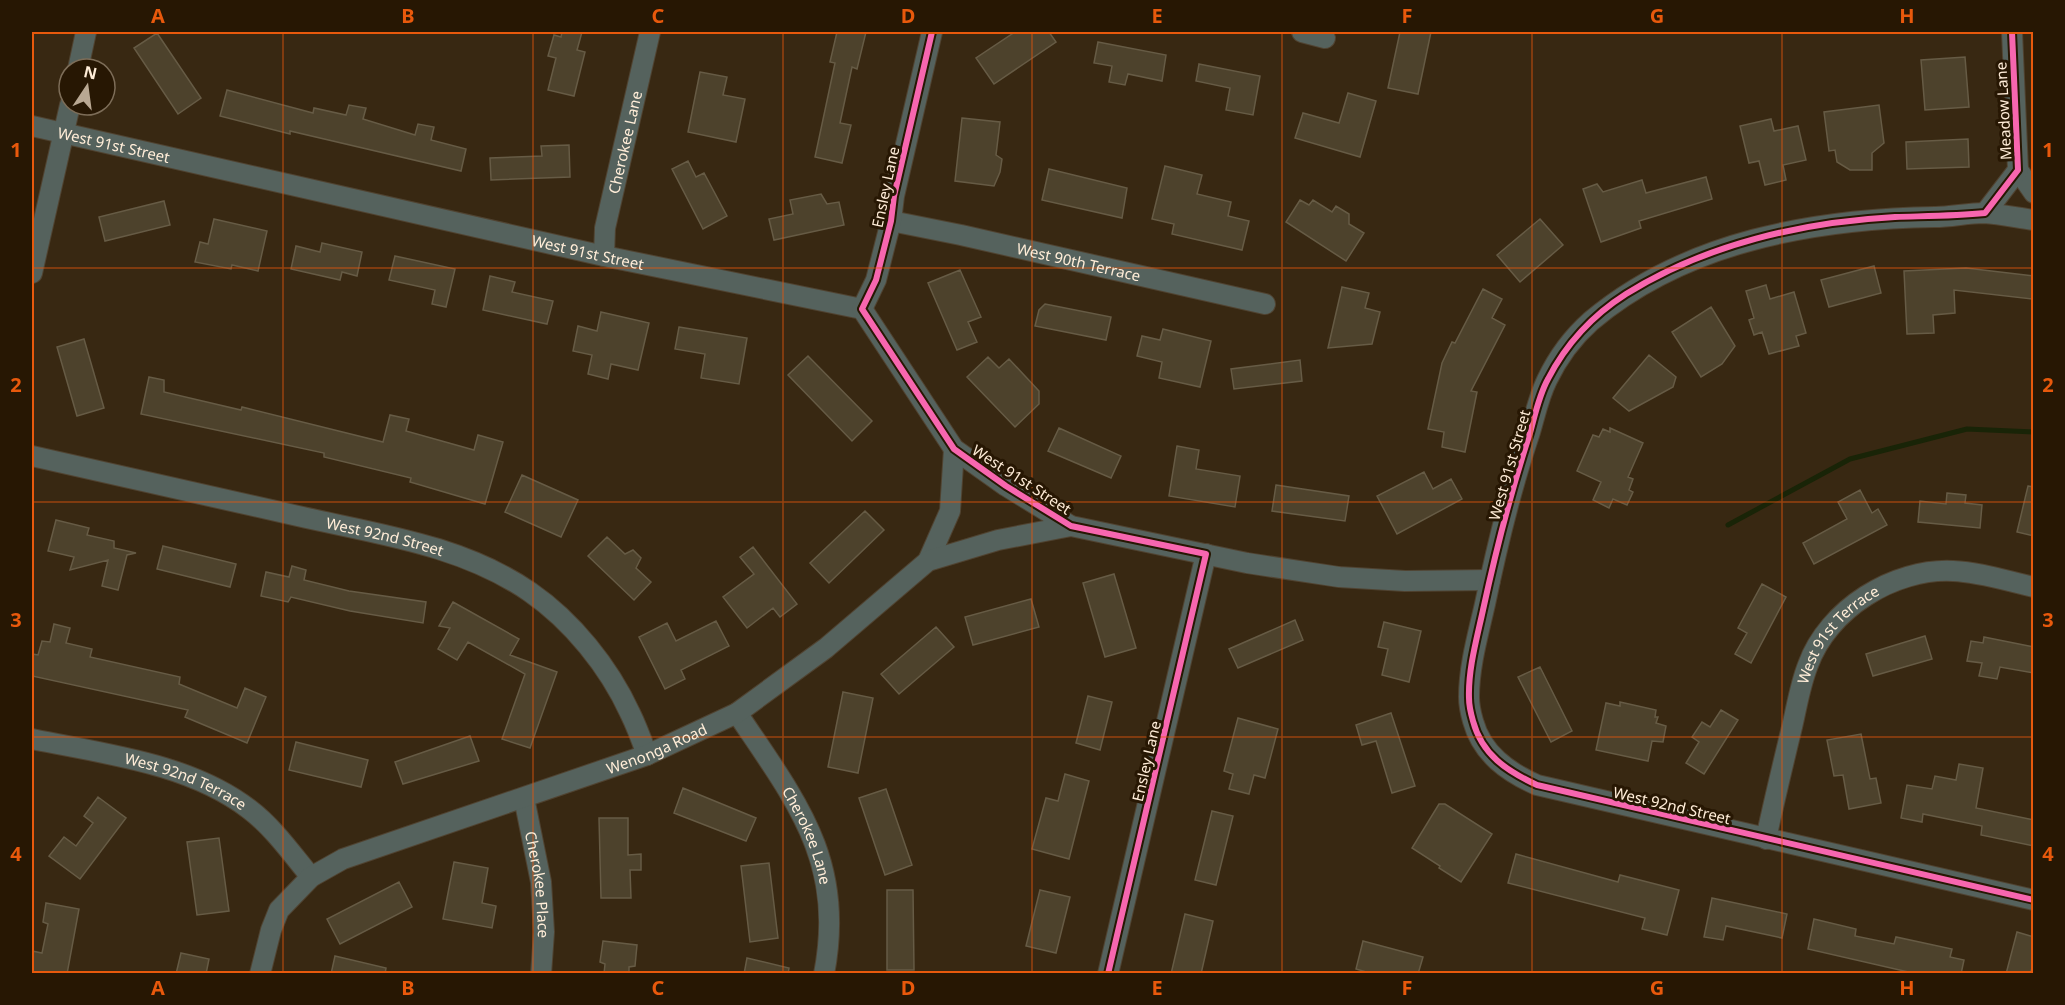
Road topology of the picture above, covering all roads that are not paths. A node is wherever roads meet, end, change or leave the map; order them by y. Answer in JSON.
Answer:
{"nodes":[{"id":1,"x":86,"y":32,"type":"edge"},
{"id":2,"x":650,"y":32,"type":"edge"},
{"id":3,"x":932,"y":32,"type":"edge"},
{"id":4,"x":1302,"y":32,"type":"edge"},
{"id":5,"x":2012,"y":32,"type":"edge"},
{"id":6,"x":1325,"y":38,"type":"dead end"},
{"id":7,"x":81,"y":57,"type":"edge"},
{"id":8,"x":67,"y":117,"type":"edge"},
{"id":9,"x":32,"y":126,"type":"edge"},
{"id":10,"x":63,"y":133,"type":"junction"},
{"id":11,"x":2018,"y":170,"type":"junction"},
{"id":12,"x":2034,"y":193,"type":"edge"},
{"id":13,"x":1985,"y":213,"type":"junction"},
{"id":14,"x":2034,"y":220,"type":"edge"},
{"id":15,"x":891,"y":221,"type":"junction"},
{"id":16,"x":604,"y":256,"type":"junction"},
{"id":17,"x":32,"y":273,"type":"edge"},
{"id":18,"x":1265,"y":304,"type":"dead end"},
{"id":19,"x":862,"y":309,"type":"junction"},
{"id":20,"x":954,"y":449,"type":"junction"},
{"id":21,"x":32,"y":456,"type":"edge"},
{"id":22,"x":1071,"y":526,"type":"junction"},
{"id":23,"x":1206,"y":554,"type":"junction"},
{"id":24,"x":928,"y":561,"type":"junction"},
{"id":25,"x":1490,"y":580,"type":"junction"},
{"id":26,"x":2034,"y":587,"type":"edge"},
{"id":27,"x":737,"y":713,"type":"junction"},
{"id":28,"x":32,"y":741,"type":"edge"},
{"id":29,"x":647,"y":755,"type":"junction"},
{"id":30,"x":524,"y":798,"type":"junction"},
{"id":31,"x":1766,"y":838,"type":"junction"},
{"id":32,"x":311,"y":877,"type":"junction"},
{"id":33,"x":2034,"y":900,"type":"edge"},
{"id":34,"x":260,"y":974,"type":"edge"},
{"id":35,"x":541,"y":974,"type":"edge"},
{"id":36,"x":824,"y":974,"type":"edge"},
{"id":37,"x":1108,"y":974,"type":"edge"}],
"edges":[{"from":1,"to":7,"type":"street"},
{"from":2,"to":16,"type":"street","name":"Cherokee Lane"},
{"from":3,"to":15,"type":"street","name":"Ensley Lane"},
{"from":4,"to":6,"type":"street"},
{"from":5,"to":11,"type":"street","name":"Meadow Lane"},
{"from":8,"to":10,"type":"street"},
{"from":9,"to":10,"type":"street","name":"West 91st Street"},
{"from":10,"to":16,"type":"street","name":"West 91st Street"},
{"from":10,"to":17,"type":"street"},
{"from":11,"to":12,"type":"street"},
{"from":11,"to":13,"type":"street","name":"Meadow Lane"},
{"from":13,"to":14,"type":"street","name":"West 91st Street"},
{"from":13,"to":25,"type":"street","name":"West 91st Street"},
{"from":15,"to":18,"type":"street","name":"West 90th Terrace"},
{"from":15,"to":19,"type":"street","name":"Ensley Lane"},
{"from":16,"to":19,"type":"street","name":"West 91st Street"},
{"from":19,"to":20,"type":"street","name":"West 91st Street"},
{"from":20,"to":22,"type":"street","name":"West 91st Street"},
{"from":20,"to":24,"type":"street"},
{"from":21,"to":29,"type":"street","name":"West 92nd Street"},
{"from":22,"to":23,"type":"street","name":"West 91st Street"},
{"from":22,"to":24,"type":"street","name":"Wenonga Road"},
{"from":23,"to":25,"type":"street","name":"West 91st Street"},
{"from":23,"to":37,"type":"street","name":"Ensley Lane"},
{"from":24,"to":27,"type":"street","name":"Wenonga Road"},
{"from":25,"to":31,"type":"street","name":"West 92nd Street"},
{"from":26,"to":31,"type":"street","name":"West 91st Terrace"},
{"from":27,"to":29,"type":"street","name":"Wenonga Road"},
{"from":27,"to":36,"type":"street","name":"Cherokee Lane"},
{"from":28,"to":32,"type":"street","name":"West 92nd Terrace"},
{"from":29,"to":30,"type":"street","name":"Wenonga Road"},
{"from":30,"to":32,"type":"street","name":"Wenonga Road"},
{"from":30,"to":35,"type":"street","name":"Cherokee Place"},
{"from":31,"to":33,"type":"street","name":"West 92nd Street"},
{"from":32,"to":34,"type":"street","name":"Wenonga Road"}]}
